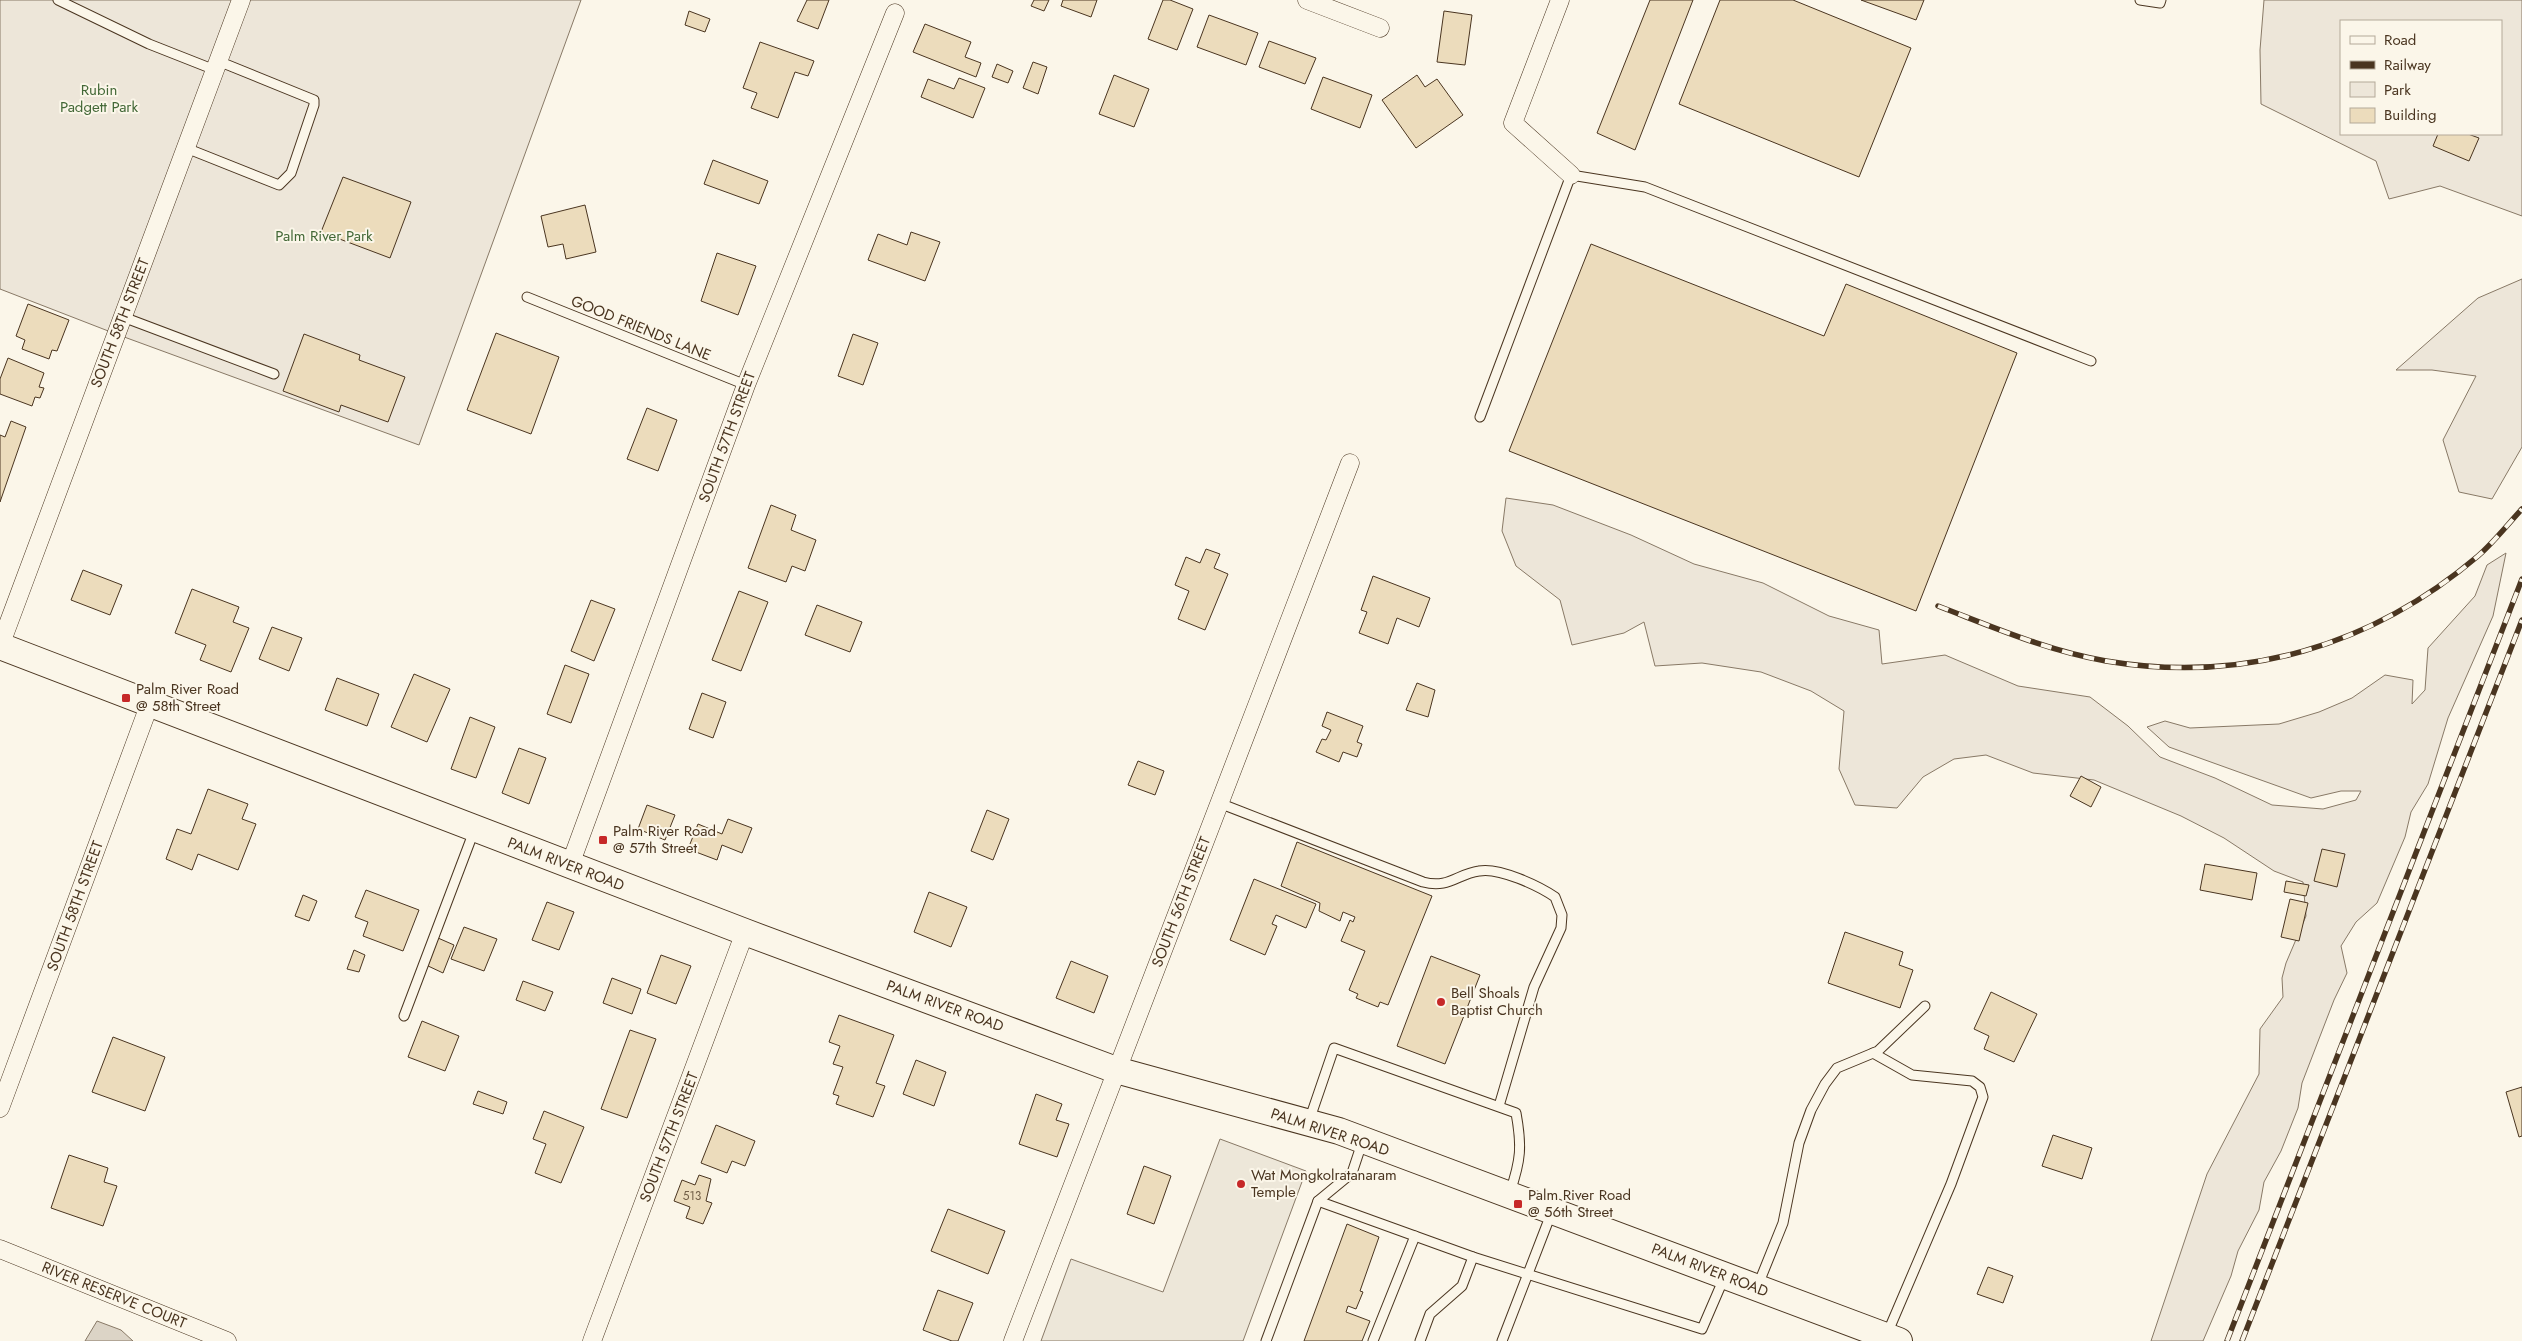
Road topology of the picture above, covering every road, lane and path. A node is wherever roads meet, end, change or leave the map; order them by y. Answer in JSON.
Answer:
{"nodes":[{"id":1,"x":58,"y":0,"type":"edge"},
{"id":2,"x":241,"y":0,"type":"edge"},
{"id":3,"x":1307,"y":0,"type":"edge"},
{"id":4,"x":1560,"y":0,"type":"edge"},
{"id":5,"x":2140,"y":0,"type":"edge"},
{"id":6,"x":2162,"y":0,"type":"edge"},
{"id":7,"x":896,"y":13,"type":"dead end"},
{"id":8,"x":1380,"y":28,"type":"dead end"},
{"id":9,"x":216,"y":65,"type":"junction"},
{"id":10,"x":186,"y":148,"type":"junction"},
{"id":11,"x":1572,"y":175,"type":"junction"},
{"id":12,"x":527,"y":298,"type":"dead end"},
{"id":13,"x":123,"y":317,"type":"junction"},
{"id":14,"x":2091,"y":361,"type":"dead end"},
{"id":15,"x":274,"y":374,"type":"dead end"},
{"id":16,"x":746,"y":385,"type":"junction"},
{"id":17,"x":1480,"y":417,"type":"dead end"},
{"id":18,"x":1350,"y":462,"type":"dead end"},
{"id":19,"x":0,"y":646,"type":"edge"},
{"id":20,"x":150,"y":703,"type":"junction"},
{"id":21,"x":1219,"y":803,"type":"junction"},
{"id":22,"x":474,"y":828,"type":"junction"},
{"id":23,"x":570,"y":865,"type":"junction"},
{"id":24,"x":745,"y":932,"type":"junction"},
{"id":25,"x":1925,"y":1006,"type":"dead end"},
{"id":26,"x":404,"y":1016,"type":"dead end"},
{"id":27,"x":1873,"y":1053,"type":"junction"},
{"id":28,"x":1116,"y":1070,"type":"junction"},
{"id":29,"x":1499,"y":1106,"type":"junction"},
{"id":30,"x":0,"y":1108,"type":"edge"},
{"id":31,"x":1309,"y":1123,"type":"junction"},
{"id":32,"x":1364,"y":1140,"type":"junction"},
{"id":33,"x":1509,"y":1195,"type":"junction"},
{"id":34,"x":1318,"y":1201,"type":"junction"},
{"id":35,"x":1552,"y":1211,"type":"junction"},
{"id":36,"x":1415,"y":1236,"type":"junction"},
{"id":37,"x":0,"y":1249,"type":"edge"},
{"id":38,"x":1473,"y":1257,"type":"junction"},
{"id":39,"x":1528,"y":1273,"type":"junction"},
{"id":40,"x":1725,"y":1276,"type":"junction"},
{"id":41,"x":1757,"y":1288,"type":"junction"},
{"id":42,"x":1893,"y":1339,"type":"edge"},
{"id":43,"x":227,"y":1341,"type":"edge"},
{"id":44,"x":592,"y":1341,"type":"edge"},
{"id":45,"x":1012,"y":1341,"type":"edge"},
{"id":46,"x":1266,"y":1341,"type":"edge"},
{"id":47,"x":1373,"y":1341,"type":"edge"},
{"id":48,"x":1420,"y":1341,"type":"edge"},
{"id":49,"x":1502,"y":1341,"type":"edge"}],
"edges":[{"from":1,"to":9,"type":"lane"},
{"from":2,"to":9,"type":"street","name":"SOUTH 58TH STREET"},
{"from":3,"to":8,"type":"street"},
{"from":4,"to":11,"type":"street"},
{"from":5,"to":6,"type":"lane"},
{"from":7,"to":16,"type":"street","name":"SOUTH 57TH STREET"},
{"from":9,"to":10,"type":"street","name":"SOUTH 58TH STREET"},
{"from":9,"to":10,"type":"lane"},
{"from":10,"to":13,"type":"street","name":"SOUTH 58TH STREET"},
{"from":11,"to":14,"type":"lane"},
{"from":11,"to":17,"type":"lane"},
{"from":12,"to":16,"type":"lane","name":"GOOD FRIENDS LANE"},
{"from":13,"to":15,"type":"lane"},
{"from":13,"to":19,"type":"street","name":"SOUTH 58TH STREET"},
{"from":16,"to":23,"type":"street","name":"SOUTH 57TH STREET"},
{"from":18,"to":21,"type":"street","name":"SOUTH 56TH STREET"},
{"from":19,"to":20,"type":"street","name":"PALM RIVER ROAD"},
{"from":20,"to":22,"type":"street","name":"PALM RIVER ROAD"},
{"from":20,"to":30,"type":"street","name":"SOUTH 58TH STREET"},
{"from":21,"to":28,"type":"street","name":"SOUTH 56TH STREET"},
{"from":21,"to":29,"type":"lane"},
{"from":22,"to":23,"type":"street","name":"PALM RIVER ROAD"},
{"from":22,"to":26,"type":"lane"},
{"from":23,"to":24,"type":"street","name":"PALM RIVER ROAD"},
{"from":24,"to":28,"type":"street","name":"PALM RIVER ROAD"},
{"from":24,"to":44,"type":"street","name":"SOUTH 57TH STREET"},
{"from":25,"to":27,"type":"lane"},
{"from":27,"to":41,"type":"lane"},
{"from":27,"to":42,"type":"lane"},
{"from":28,"to":31,"type":"street","name":"PALM RIVER ROAD"},
{"from":28,"to":45,"type":"street","name":"SOUTH 56TH STREET"},
{"from":29,"to":31,"type":"lane"},
{"from":29,"to":33,"type":"lane"},
{"from":31,"to":32,"type":"street","name":"PALM RIVER ROAD"},
{"from":32,"to":33,"type":"street","name":"PALM RIVER ROAD"},
{"from":32,"to":34,"type":"lane"},
{"from":33,"to":35,"type":"street","name":"PALM RIVER ROAD"},
{"from":34,"to":36,"type":"lane"},
{"from":34,"to":46,"type":"lane"},
{"from":35,"to":39,"type":"lane"},
{"from":35,"to":40,"type":"street","name":"PALM RIVER ROAD"},
{"from":36,"to":38,"type":"lane"},
{"from":36,"to":47,"type":"lane"},
{"from":37,"to":43,"type":"street","name":"RIVER RESERVE COURT"},
{"from":38,"to":39,"type":"lane"},
{"from":38,"to":48,"type":"lane"},
{"from":39,"to":40,"type":"lane"},
{"from":39,"to":49,"type":"lane"},
{"from":40,"to":41,"type":"street","name":"PALM RIVER ROAD"},
{"from":41,"to":42,"type":"street","name":"PALM RIVER ROAD"}]}
